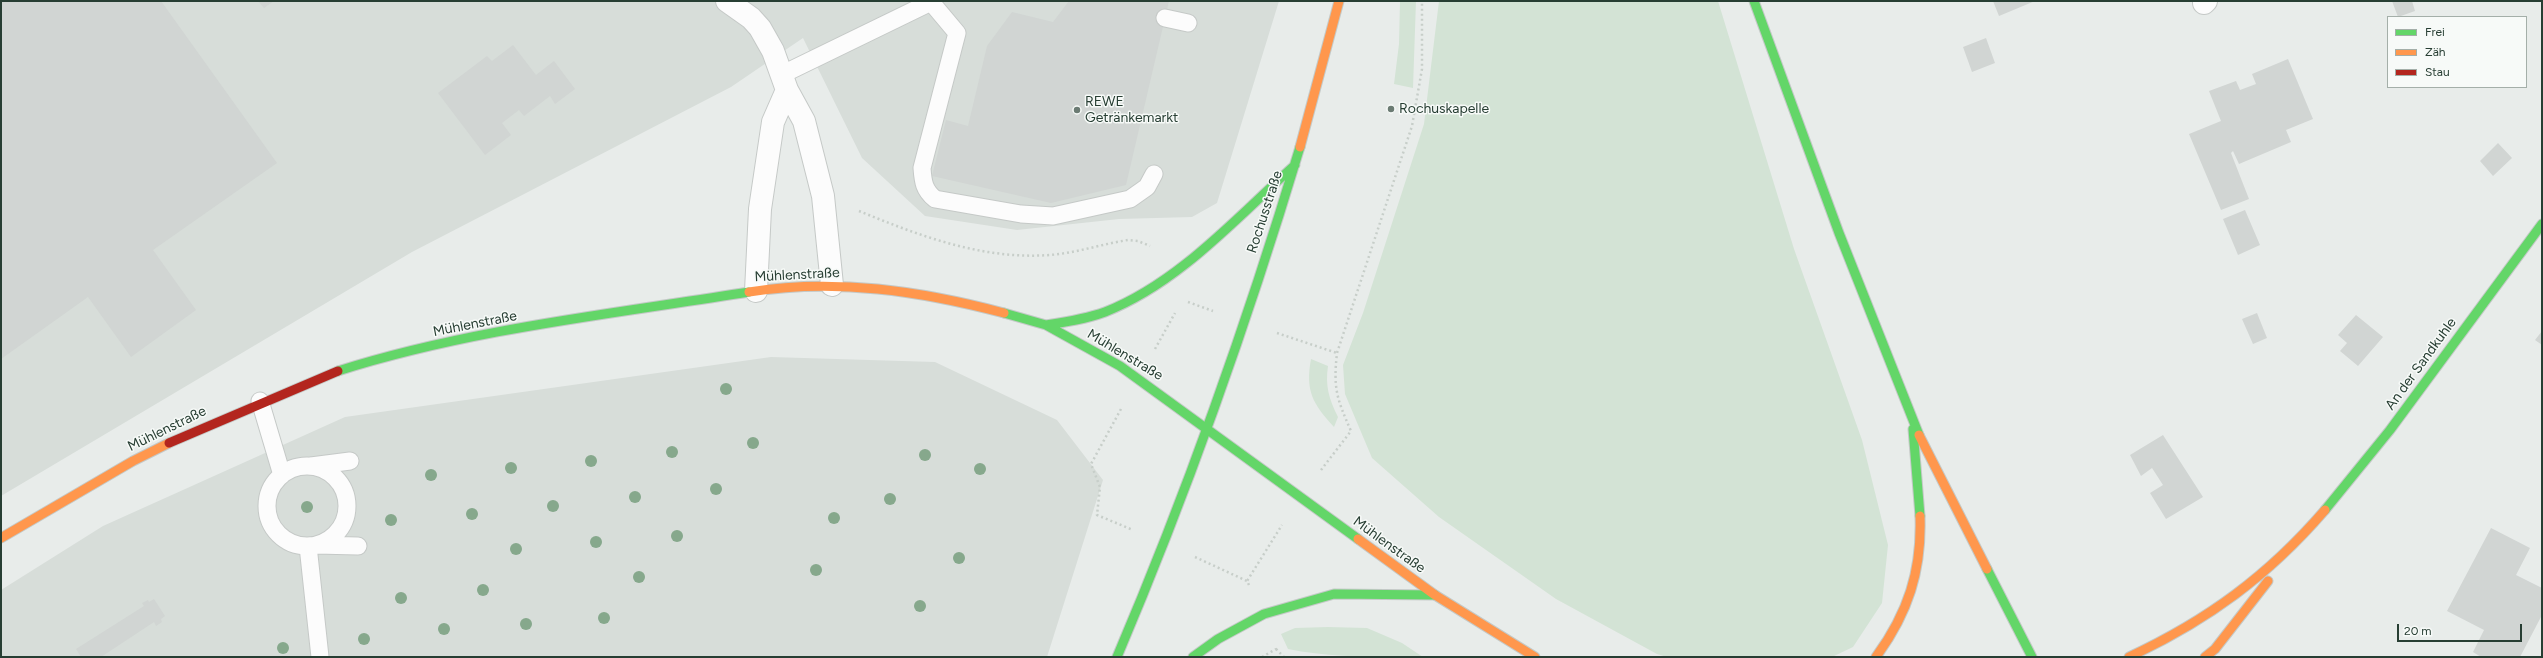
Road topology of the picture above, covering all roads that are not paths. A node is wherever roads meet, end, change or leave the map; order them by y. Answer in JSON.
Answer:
{"nodes":[{"id":1,"x":727,"y":1,"type":"edge"},
{"id":2,"x":932,"y":1,"type":"edge"},
{"id":3,"x":1339,"y":1,"type":"edge"},
{"id":4,"x":1754,"y":1,"type":"edge"},
{"id":5,"x":1165,"y":18,"type":"dead end"},
{"id":6,"x":1188,"y":22,"type":"dead end"},
{"id":7,"x":785,"y":82,"type":"junction"},
{"id":8,"x":1295,"y":165,"type":"junction"},
{"id":9,"x":1154,"y":174,"type":"dead end"},
{"id":10,"x":2542,"y":224,"type":"edge"},
{"id":11,"x":832,"y":285,"type":"junction"},
{"id":12,"x":756,"y":291,"type":"junction"},
{"id":13,"x":1046,"y":325,"type":"junction"},
{"id":14,"x":260,"y":401,"type":"junction"},
{"id":15,"x":1912,"y":418,"type":"junction"},
{"id":16,"x":1208,"y":429,"type":"junction"},
{"id":17,"x":350,"y":461,"type":"dead end"},
{"id":18,"x":307,"y":466,"type":"junction"},
{"id":19,"x":282,"y":475,"type":"junction"},
{"id":20,"x":2319,"y":518,"type":"junction"},
{"id":21,"x":1,"y":538,"type":"edge"},
{"id":22,"x":312,"y":545,"type":"junction"},
{"id":23,"x":358,"y":546,"type":"dead end"},
{"id":24,"x":1435,"y":595,"type":"junction"},
{"id":25,"x":2214,"y":653,"type":"edge"},
{"id":26,"x":320,"y":657,"type":"edge"},
{"id":27,"x":1117,"y":657,"type":"edge"},
{"id":28,"x":1193,"y":657,"type":"edge"},
{"id":29,"x":1535,"y":657,"type":"edge"},
{"id":30,"x":1876,"y":657,"type":"edge"},
{"id":31,"x":2032,"y":657,"type":"edge"},
{"id":32,"x":2129,"y":657,"type":"edge"},
{"id":33,"x":2205,"y":657,"type":"edge"}],
"edges":[{"from":1,"to":7,"type":"street"},
{"from":2,"to":7,"type":"lane"},
{"from":2,"to":9,"type":"lane"},
{"from":3,"to":8,"type":"main road","name":"Rochusstraße"},
{"from":4,"to":15,"type":"main road"},
{"from":5,"to":6,"type":"lane"},
{"from":7,"to":11,"type":"street"},
{"from":7,"to":12,"type":"street"},
{"from":8,"to":13,"type":"main road"},
{"from":8,"to":16,"type":"main road","name":"Rochusstraße"},
{"from":10,"to":20,"type":"main road","name":"An der Sandkuhle"},
{"from":11,"to":12,"type":"main road","name":"Mühlenstraße"},
{"from":11,"to":13,"type":"main road","name":"Mühlenstraße"},
{"from":12,"to":14,"type":"main road","name":"Mühlenstraße"},
{"from":13,"to":16,"type":"main road","name":"Mühlenstraße"},
{"from":14,"to":19,"type":"lane"},
{"from":14,"to":21,"type":"main road","name":"Mühlenstraße"},
{"from":15,"to":30,"type":"main road"},
{"from":15,"to":31,"type":"main road"},
{"from":16,"to":24,"type":"main road","name":"Mühlenstraße"},
{"from":16,"to":27,"type":"main road","name":"Rochusstraße"},
{"from":17,"to":18,"type":"lane"},
{"from":18,"to":19,"type":"lane"},
{"from":18,"to":22,"type":"lane"},
{"from":19,"to":22,"type":"lane"},
{"from":20,"to":25,"type":"main road","name":"An der Sandkuhle"},
{"from":20,"to":32,"type":"main road","name":"An der Sandkuhle"},
{"from":22,"to":23,"type":"lane"},
{"from":22,"to":26,"type":"lane"},
{"from":24,"to":28,"type":"main road"},
{"from":24,"to":29,"type":"main road","name":"Mühlenstraße"},
{"from":25,"to":33,"type":"main road","name":"An der Sandkuhle"}]}
